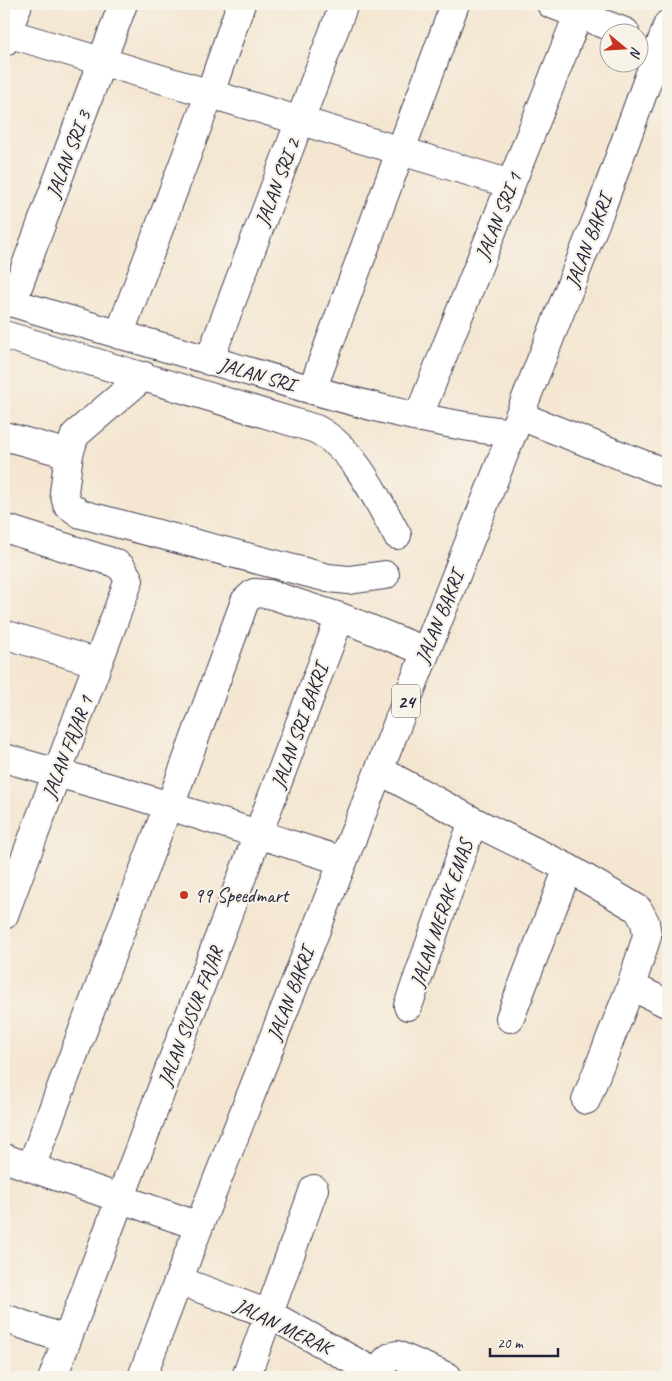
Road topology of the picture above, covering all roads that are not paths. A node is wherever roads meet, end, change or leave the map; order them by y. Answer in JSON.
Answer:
{"nodes":[{"id":1,"x":18,"y":4,"type":"edge"},
{"id":2,"x":123,"y":4,"type":"edge"},
{"id":3,"x":241,"y":4,"type":"edge"},
{"id":4,"x":344,"y":4,"type":"edge"},
{"id":5,"x":455,"y":4,"type":"edge"},
{"id":6,"x":551,"y":4,"type":"edge"},
{"id":7,"x":578,"y":15,"type":"junction"},
{"id":8,"x":600,"y":23,"type":"edge"},
{"id":9,"x":5,"y":36,"type":"edge"},
{"id":10,"x":656,"y":36,"type":"edge"},
{"id":11,"x":103,"y":62,"type":"junction"},
{"id":12,"x":210,"y":93,"type":"junction"},
{"id":13,"x":300,"y":120,"type":"junction"},
{"id":14,"x":399,"y":150,"type":"junction"},
{"id":15,"x":511,"y":184,"type":"junction"},
{"id":16,"x":8,"y":301,"type":"edge"},
{"id":17,"x":118,"y":335,"type":"junction"},
{"id":18,"x":4,"y":336,"type":"edge"},
{"id":19,"x":209,"y":360,"type":"junction"},
{"id":20,"x":144,"y":376,"type":"junction"},
{"id":21,"x":312,"y":390,"type":"junction"},
{"id":22,"x":418,"y":418,"type":"junction"},
{"id":23,"x":516,"y":425,"type":"junction"},
{"id":24,"x":4,"y":436,"type":"edge"},
{"id":25,"x":69,"y":454,"type":"junction"},
{"id":26,"x":668,"y":474,"type":"edge"},
{"id":27,"x":4,"y":528,"type":"edge"},
{"id":28,"x":397,"y":535,"type":"dead end"},
{"id":29,"x":385,"y":575,"type":"dead end"},
{"id":30,"x":340,"y":617,"type":"junction"},
{"id":31,"x":4,"y":634,"type":"edge"},
{"id":32,"x":425,"y":651,"type":"junction"},
{"id":33,"x":98,"y":663,"type":"junction"},
{"id":34,"x":4,"y":758,"type":"edge"},
{"id":35,"x":379,"y":770,"type":"junction"},
{"id":36,"x":57,"y":773,"type":"junction"},
{"id":37,"x":169,"y":806,"type":"junction"},
{"id":38,"x":473,"y":821,"type":"junction"},
{"id":39,"x":259,"y":834,"type":"junction"},
{"id":40,"x":343,"y":861,"type":"junction"},
{"id":41,"x":568,"y":868,"type":"junction"},
{"id":42,"x":4,"y":915,"type":"edge"},
{"id":43,"x":631,"y":986,"type":"junction"},
{"id":44,"x":668,"y":1004,"type":"edge"},
{"id":45,"x":408,"y":1006,"type":"dead end"},
{"id":46,"x":510,"y":1018,"type":"dead end"},
{"id":47,"x":586,"y":1100,"type":"dead end"},
{"id":48,"x":12,"y":1166,"type":"edge"},
{"id":49,"x":314,"y":1189,"type":"dead end"},
{"id":50,"x":120,"y":1198,"type":"junction"},
{"id":51,"x":199,"y":1226,"type":"junction"},
{"id":52,"x":180,"y":1281,"type":"junction"},
{"id":53,"x":268,"y":1314,"type":"junction"},
{"id":54,"x":4,"y":1318,"type":"edge"},
{"id":55,"x":67,"y":1340,"type":"junction"},
{"id":56,"x":380,"y":1376,"type":"edge"},
{"id":57,"x":52,"y":1377,"type":"edge"},
{"id":58,"x":142,"y":1377,"type":"edge"},
{"id":59,"x":246,"y":1377,"type":"edge"},
{"id":60,"x":448,"y":1377,"type":"edge"}],
"edges":[{"from":1,"to":9,"type":"street"},
{"from":2,"to":11,"type":"street","name":"JALAN SRI 3"},
{"from":3,"to":12,"type":"street"},
{"from":4,"to":13,"type":"street","name":"JALAN SRI 2"},
{"from":5,"to":14,"type":"street"},
{"from":6,"to":7,"type":"street"},
{"from":7,"to":8,"type":"street"},
{"from":7,"to":15,"type":"street","name":"JALAN SRI 1"},
{"from":9,"to":11,"type":"street"},
{"from":10,"to":23,"type":"street","name":"JALAN BAKRI","number":"24"},
{"from":11,"to":12,"type":"street"},
{"from":11,"to":16,"type":"street","name":"JALAN SRI 3"},
{"from":12,"to":13,"type":"street"},
{"from":12,"to":17,"type":"street"},
{"from":13,"to":14,"type":"street"},
{"from":13,"to":19,"type":"street","name":"JALAN SRI 2"},
{"from":14,"to":15,"type":"street"},
{"from":14,"to":21,"type":"street"},
{"from":15,"to":22,"type":"street","name":"JALAN SRI 1"},
{"from":16,"to":17,"type":"street","name":"JALAN SRI"},
{"from":17,"to":19,"type":"street","name":"JALAN SRI"},
{"from":18,"to":20,"type":"street"},
{"from":19,"to":21,"type":"street","name":"JALAN SRI"},
{"from":20,"to":25,"type":"street"},
{"from":20,"to":28,"type":"street"},
{"from":21,"to":22,"type":"street","name":"JALAN SRI"},
{"from":22,"to":23,"type":"street","name":"JALAN SRI"},
{"from":23,"to":26,"type":"street","name":"JALAN SRI"},
{"from":23,"to":32,"type":"street","name":"JALAN BAKRI","number":"24"},
{"from":24,"to":25,"type":"street"},
{"from":25,"to":29,"type":"street"},
{"from":27,"to":33,"type":"street","name":"JALAN FAJAR 1"},
{"from":30,"to":32,"type":"street"},
{"from":30,"to":37,"type":"street"},
{"from":30,"to":39,"type":"street","name":"JALAN SRI BAKRI"},
{"from":31,"to":33,"type":"street"},
{"from":32,"to":35,"type":"street","name":"JALAN BAKRI","number":"24"},
{"from":33,"to":36,"type":"street","name":"JALAN FAJAR 1"},
{"from":34,"to":36,"type":"street"},
{"from":35,"to":38,"type":"street"},
{"from":35,"to":40,"type":"street","name":"JALAN BAKRI","number":"24"},
{"from":36,"to":37,"type":"street"},
{"from":36,"to":42,"type":"street","name":"JALAN FAJAR 1"},
{"from":37,"to":39,"type":"street"},
{"from":37,"to":48,"type":"street"},
{"from":38,"to":41,"type":"street"},
{"from":38,"to":45,"type":"street","name":"JALAN MERAK EMAS"},
{"from":39,"to":40,"type":"street"},
{"from":39,"to":50,"type":"street","name":"JALAN SUSUR FAJAR"},
{"from":40,"to":51,"type":"street","name":"JALAN BAKRI","number":"24"},
{"from":41,"to":43,"type":"street"},
{"from":41,"to":46,"type":"street"},
{"from":43,"to":44,"type":"street"},
{"from":43,"to":47,"type":"street"},
{"from":48,"to":50,"type":"street"},
{"from":49,"to":53,"type":"street"},
{"from":50,"to":51,"type":"street"},
{"from":50,"to":55,"type":"street","name":"JALAN SUSUR FAJAR"},
{"from":51,"to":52,"type":"street","name":"JALAN BAKRI","number":"24"},
{"from":52,"to":53,"type":"street","name":"JALAN MERAK"},
{"from":52,"to":58,"type":"street","name":"JALAN BAKRI","number":"24"},
{"from":53,"to":56,"type":"street","name":"JALAN MERAK"},
{"from":53,"to":59,"type":"street"},
{"from":54,"to":55,"type":"street"},
{"from":55,"to":57,"type":"street","name":"JALAN SUSUR FAJAR"},
{"from":56,"to":60,"type":"street"}]}
